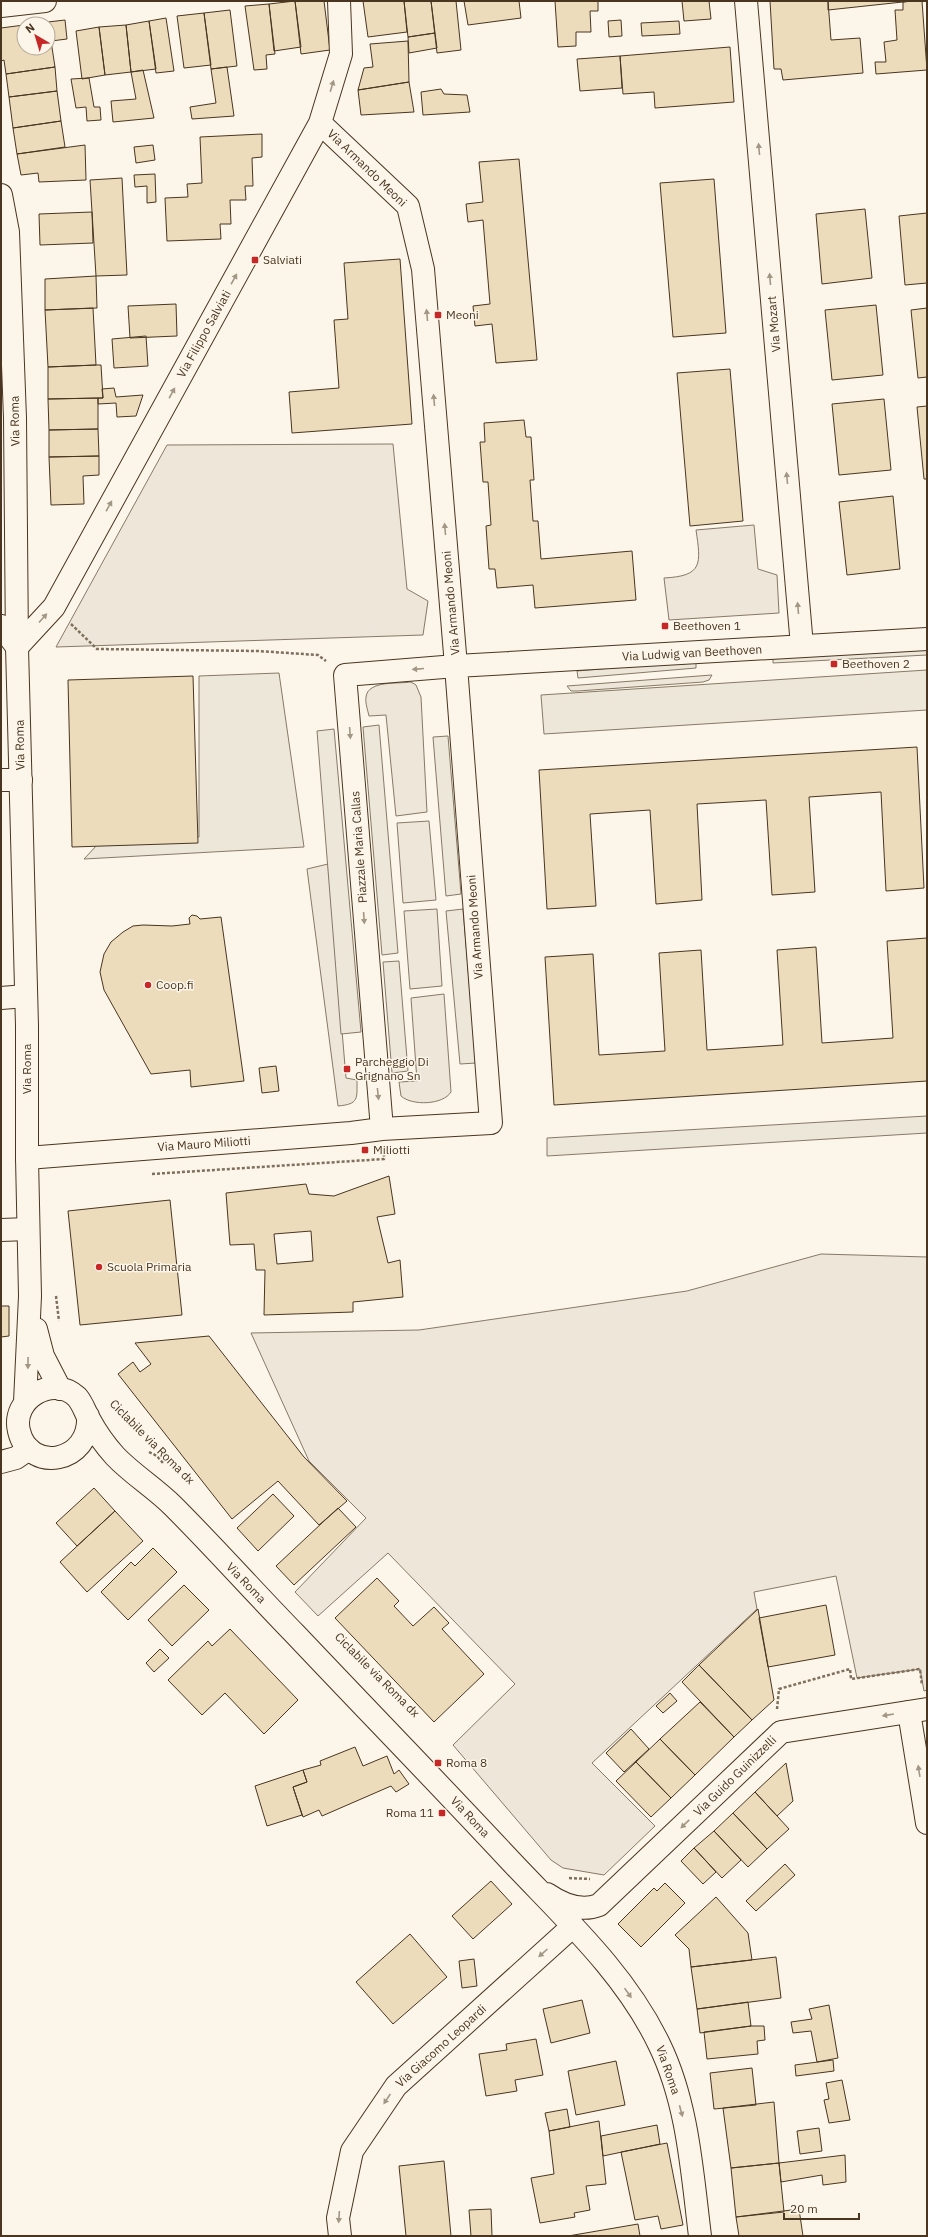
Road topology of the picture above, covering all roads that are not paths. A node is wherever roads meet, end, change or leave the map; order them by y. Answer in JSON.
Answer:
{"nodes":[{"id":1,"x":45,"y":1,"type":"edge"},
{"id":2,"x":339,"y":1,"type":"edge"},
{"id":3,"x":746,"y":1,"type":"edge"},
{"id":4,"x":1,"y":6,"type":"edge"},
{"id":5,"x":320,"y":123,"type":"junction"},
{"id":6,"x":1,"y":195,"type":"edge"},
{"id":7,"x":1,"y":626,"type":"edge"},
{"id":8,"x":927,"y":639,"type":"edge"},
{"id":9,"x":802,"y":646,"type":"junction"},
{"id":10,"x":17,"y":647,"type":"junction"},
{"id":11,"x":456,"y":666,"type":"junction"},
{"id":12,"x":11,"y":780,"type":"edge"},
{"id":13,"x":26,"y":996,"type":"junction"},
{"id":14,"x":1,"y":998,"type":"edge"},
{"id":15,"x":491,"y":1123,"type":"joint"},
{"id":16,"x":382,"y":1128,"type":"junction"},
{"id":17,"x":27,"y":1158,"type":"junction"},
{"id":18,"x":28,"y":1229,"type":"junction"},
{"id":19,"x":1,"y":1230,"type":"edge"},
{"id":20,"x":30,"y":1296,"type":"junction"},
{"id":21,"x":60,"y":1389,"type":"junction"},
{"id":22,"x":25,"y":1402,"type":"junction"},
{"id":23,"x":88,"y":1416,"type":"junction"},
{"id":24,"x":29,"y":1449,"type":"junction"},
{"id":25,"x":71,"y":1453,"type":"junction"},
{"id":26,"x":1,"y":1462,"type":"edge"},
{"id":27,"x":125,"y":1465,"type":"junction"},
{"id":28,"x":918,"y":1711,"type":"edge"},
{"id":29,"x":927,"y":1823,"type":"edge"},
{"id":30,"x":528,"y":1880,"type":"junction"},
{"id":31,"x":599,"y":1905,"type":"junction"},
{"id":32,"x":572,"y":1927,"type":"junction"},
{"id":33,"x":611,"y":1968,"type":"junction"},
{"id":34,"x":340,"y":2236,"type":"edge"},
{"id":35,"x":700,"y":2236,"type":"edge"}],
"edges":[{"from":1,"to":4,"type":"street"},
{"from":5,"to":2,"type":"street","name":"Via Filippo Salviati","one_way":true},
{"from":9,"to":3,"type":"street","name":"Via Mozart","one_way":true},
{"from":10,"to":5,"type":"street","name":"Via Filippo Salviati","one_way":true},
{"from":11,"to":5,"type":"street","name":"Via Armando Meoni","one_way":true},
{"from":6,"to":10,"type":"street","name":"Via Roma"},
{"from":7,"to":10,"type":"street"},
{"from":8,"to":9,"type":"street","name":"Via Ludwig van Beethoven"},
{"from":9,"to":11,"type":"street","name":"Via Ludwig van Beethoven"},
{"from":10,"to":12,"type":"street","name":"Via Roma"},
{"from":11,"to":15,"type":"street","name":"Via Armando Meoni"},
{"from":11,"to":16,"type":"street","name":"Piazzale Maria Callas","one_way":true},
{"from":12,"to":13,"type":"street","name":"Via Roma"},
{"from":13,"to":14,"type":"street"},
{"from":13,"to":17,"type":"street","name":"Via Roma"},
{"from":15,"to":16,"type":"street","name":"Via Mauro Miliotti"},
{"from":16,"to":17,"type":"street","name":"Via Mauro Miliotti"},
{"from":17,"to":18,"type":"street","name":"Via Roma"},
{"from":18,"to":19,"type":"street"},
{"from":18,"to":20,"type":"street","name":"Via Roma"},
{"from":20,"to":21,"type":"street","name":"Via Roma"},
{"from":20,"to":22,"type":"street","name":"Via Roma","one_way":true},
{"from":21,"to":22,"type":"street"},
{"from":21,"to":23,"type":"street","name":"Via Roma"},
{"from":22,"to":24,"type":"street","name":"Via Roma"},
{"from":23,"to":25,"type":"street"},
{"from":23,"to":27,"type":"street","name":"Via Roma"},
{"from":24,"to":25,"type":"street","name":"Via Roma"},
{"from":24,"to":26,"type":"street"},
{"from":25,"to":27,"type":"street","name":"Via Roma"},
{"from":27,"to":30,"type":"street","name":"Via Roma"},
{"from":29,"to":28,"type":"street","one_way":true},
{"from":28,"to":31,"type":"street","name":"Via Guido Guinizzelli","one_way":true},
{"from":30,"to":31,"type":"street"},
{"from":30,"to":32,"type":"street","name":"Via Roma"},
{"from":31,"to":33,"type":"street","name":"Via Guido Guinizzelli"},
{"from":32,"to":33,"type":"street","name":"Via Roma"},
{"from":32,"to":34,"type":"street","name":"Via Giacomo Leopardi","one_way":true},
{"from":33,"to":35,"type":"street","name":"Via Roma","one_way":true}]}
